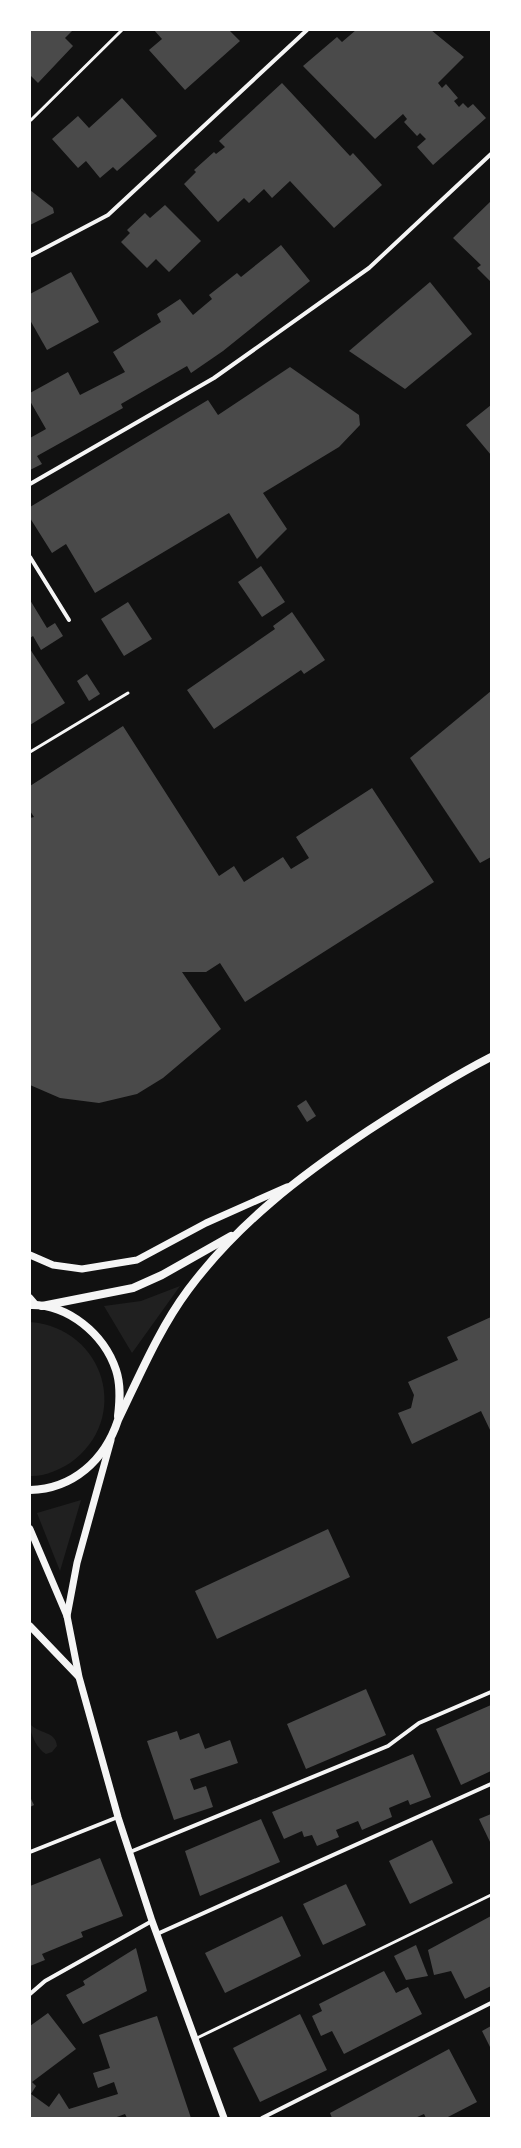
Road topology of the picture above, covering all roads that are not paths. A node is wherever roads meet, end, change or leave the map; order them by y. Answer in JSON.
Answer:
{"nodes":[{"id":1,"x":122,"y":30,"type":"edge"},
{"id":2,"x":307,"y":30,"type":"edge"},
{"id":3,"x":30,"y":119,"type":"edge"},
{"id":4,"x":491,"y":154,"type":"edge"},
{"id":5,"x":30,"y":256,"type":"edge"},
{"id":6,"x":30,"y":484,"type":"edge"},
{"id":7,"x":30,"y":557,"type":"edge"},
{"id":8,"x":69,"y":620,"type":"dead end"},
{"id":9,"x":128,"y":693,"type":"dead end"},
{"id":10,"x":30,"y":752,"type":"edge"},
{"id":11,"x":491,"y":1057,"type":"edge"},
{"id":12,"x":289,"y":1186,"type":"junction"},
{"id":13,"x":235,"y":1234,"type":"junction"},
{"id":14,"x":30,"y":1255,"type":"edge"},
{"id":15,"x":30,"y":1298,"type":"edge"},
{"id":16,"x":36,"y":1305,"type":"edge"},
{"id":17,"x":118,"y":1420,"type":"junction"},
{"id":18,"x":113,"y":1434,"type":"junction"},
{"id":19,"x":30,"y":1490,"type":"edge"},
{"id":20,"x":30,"y":1530,"type":"edge"},
{"id":21,"x":67,"y":1616,"type":"junction"},
{"id":22,"x":30,"y":1626,"type":"edge"},
{"id":23,"x":79,"y":1677,"type":"junction"},
{"id":24,"x":491,"y":1692,"type":"edge"},
{"id":25,"x":491,"y":1784,"type":"edge"},
{"id":26,"x":118,"y":1817,"type":"junction"},
{"id":27,"x":30,"y":1852,"type":"edge"},
{"id":28,"x":130,"y":1852,"type":"junction"},
{"id":29,"x":491,"y":1895,"type":"edge"},
{"id":30,"x":152,"y":1922,"type":"junction"},
{"id":31,"x":157,"y":1934,"type":"junction"},
{"id":32,"x":30,"y":1994,"type":"edge"},
{"id":33,"x":491,"y":2003,"type":"edge"},
{"id":34,"x":195,"y":2039,"type":"junction"},
{"id":35,"x":224,"y":2118,"type":"edge"},
{"id":36,"x":262,"y":2118,"type":"edge"}],
"edges":[{"from":1,"to":3,"type":"lane"},
{"from":2,"to":5,"type":"street"},
{"from":4,"to":6,"type":"street"},
{"from":7,"to":8,"type":"street"},
{"from":9,"to":10,"type":"lane"},
{"from":11,"to":12,"type":"main road"},
{"from":12,"to":13,"type":"main road"},
{"from":12,"to":14,"type":"street"},
{"from":13,"to":16,"type":"main road"},
{"from":13,"to":17,"type":"main road"},
{"from":15,"to":16,"type":"street"},
{"from":16,"to":17,"type":"main road"},
{"from":17,"to":18,"type":"main road"},
{"from":18,"to":19,"type":"main road"},
{"from":18,"to":21,"type":"street"},
{"from":20,"to":21,"type":"street"},
{"from":21,"to":23,"type":"street"},
{"from":22,"to":23,"type":"street"},
{"from":23,"to":26,"type":"street"},
{"from":24,"to":28,"type":"street"},
{"from":25,"to":31,"type":"street"},
{"from":26,"to":27,"type":"street"},
{"from":26,"to":28,"type":"street"},
{"from":28,"to":30,"type":"street"},
{"from":29,"to":34,"type":"lane"},
{"from":30,"to":31,"type":"street"},
{"from":30,"to":32,"type":"street"},
{"from":31,"to":34,"type":"street"},
{"from":33,"to":36,"type":"street"},
{"from":34,"to":35,"type":"street"}]}
